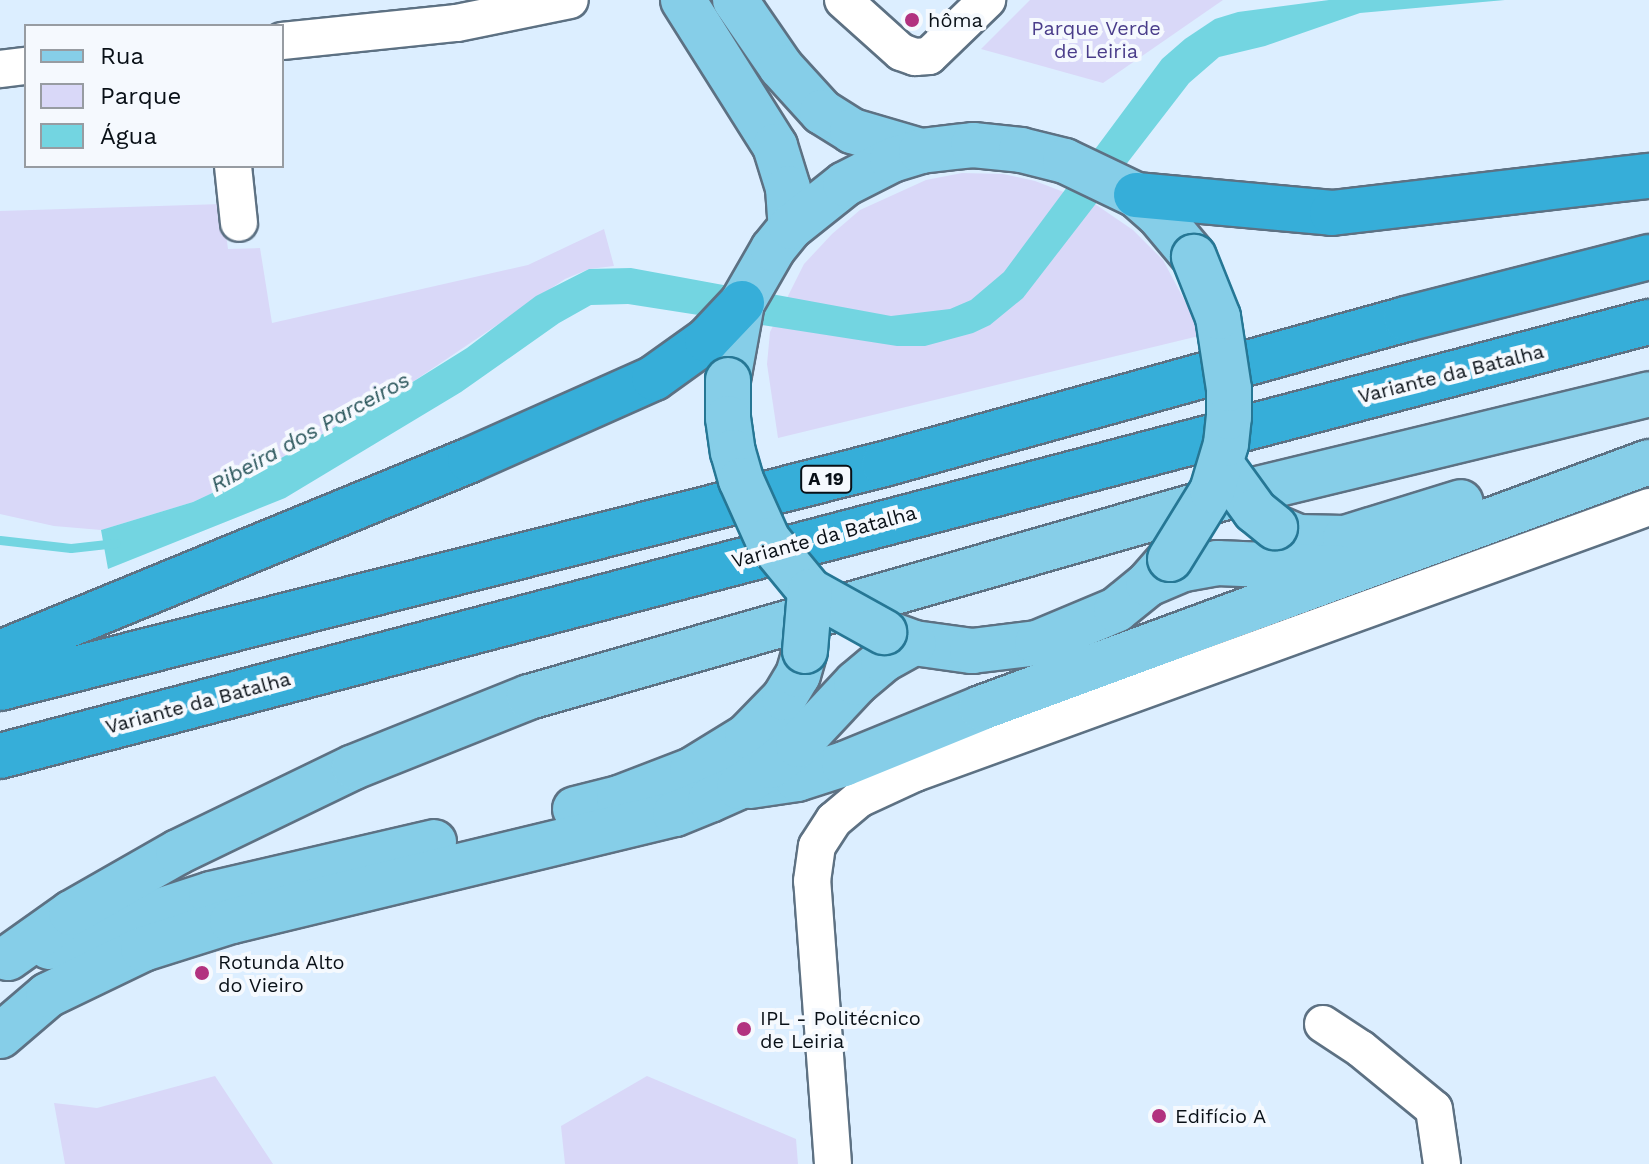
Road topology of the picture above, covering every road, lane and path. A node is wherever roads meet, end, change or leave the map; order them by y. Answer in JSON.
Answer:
{"nodes":[{"id":1,"x":570,"y":0,"type":"edge"},
{"id":2,"x":683,"y":0,"type":"edge"},
{"id":3,"x":735,"y":0,"type":"edge"},
{"id":4,"x":843,"y":0,"type":"edge"},
{"id":5,"x":987,"y":0,"type":"edge"},
{"id":6,"x":284,"y":41,"type":"edge"},
{"id":7,"x":24,"y":66,"type":"edge"},
{"id":8,"x":0,"y":69,"type":"edge"},
{"id":9,"x":921,"y":151,"type":"junction"},
{"id":10,"x":233,"y":168,"type":"edge"},
{"id":11,"x":1649,"y":176,"type":"edge"},
{"id":12,"x":1136,"y":195,"type":"junction"},
{"id":13,"x":239,"y":223,"type":"dead end"},
{"id":14,"x":791,"y":227,"type":"junction"},
{"id":15,"x":1649,"y":257,"type":"edge"},
{"id":16,"x":742,"y":303,"type":"junction"},
{"id":17,"x":1649,"y":322,"type":"edge"},
{"id":18,"x":1649,"y":394,"type":"edge"},
{"id":19,"x":1649,"y":438,"type":"edge"},
{"id":20,"x":1649,"y":462,"type":"edge"},
{"id":21,"x":1221,"y":464,"type":"junction"},
{"id":22,"x":1649,"y":507,"type":"edge"},
{"id":23,"x":1373,"y":565,"type":"junction"},
{"id":24,"x":1159,"y":572,"type":"junction"},
{"id":25,"x":810,"y":591,"type":"junction"},
{"id":26,"x":899,"y":638,"type":"junction"},
{"id":27,"x":0,"y":653,"type":"edge"},
{"id":28,"x":0,"y":688,"type":"edge"},
{"id":29,"x":0,"y":756,"type":"edge"},
{"id":30,"x":739,"y":787,"type":"junction"},
{"id":31,"x":4,"y":960,"type":"edge"},
{"id":32,"x":1323,"y":1024,"type":"dead end"},
{"id":33,"x":0,"y":1036,"type":"edge"},
{"id":34,"x":833,"y":1164,"type":"edge"},
{"id":35,"x":1442,"y":1164,"type":"edge"}],
"edges":[{"from":1,"to":6,"type":"street"},
{"from":2,"to":14,"type":"main road"},
{"from":3,"to":9,"type":"main road"},
{"from":4,"to":5,"type":"street"},
{"from":7,"to":8,"type":"street"},
{"from":9,"to":12,"type":"main road"},
{"from":9,"to":14,"type":"main road"},
{"from":10,"to":13,"type":"street"},
{"from":11,"to":12,"type":"highway"},
{"from":12,"to":21,"type":"main road","bridge":true},
{"from":14,"to":16,"type":"main road"},
{"from":15,"to":28,"type":"highway","number":"A 19"},
{"from":16,"to":25,"type":"main road","bridge":true},
{"from":16,"to":27,"type":"highway"},
{"from":17,"to":29,"type":"highway","name":"Variante da Batalha"},
{"from":18,"to":31,"type":"main road"},
{"from":19,"to":21,"type":"main road","bridge":true},
{"from":20,"to":23,"type":"main road"},
{"from":21,"to":24,"type":"main road","bridge":true},
{"from":22,"to":34,"type":"street"},
{"from":23,"to":24,"type":"main road"},
{"from":23,"to":30,"type":"main road"},
{"from":24,"to":26,"type":"main road"},
{"from":25,"to":26,"type":"main road","bridge":true},
{"from":25,"to":31,"type":"main road","bridge":true},
{"from":26,"to":30,"type":"main road"},
{"from":30,"to":33,"type":"main road"},
{"from":32,"to":35,"type":"street"}]}
